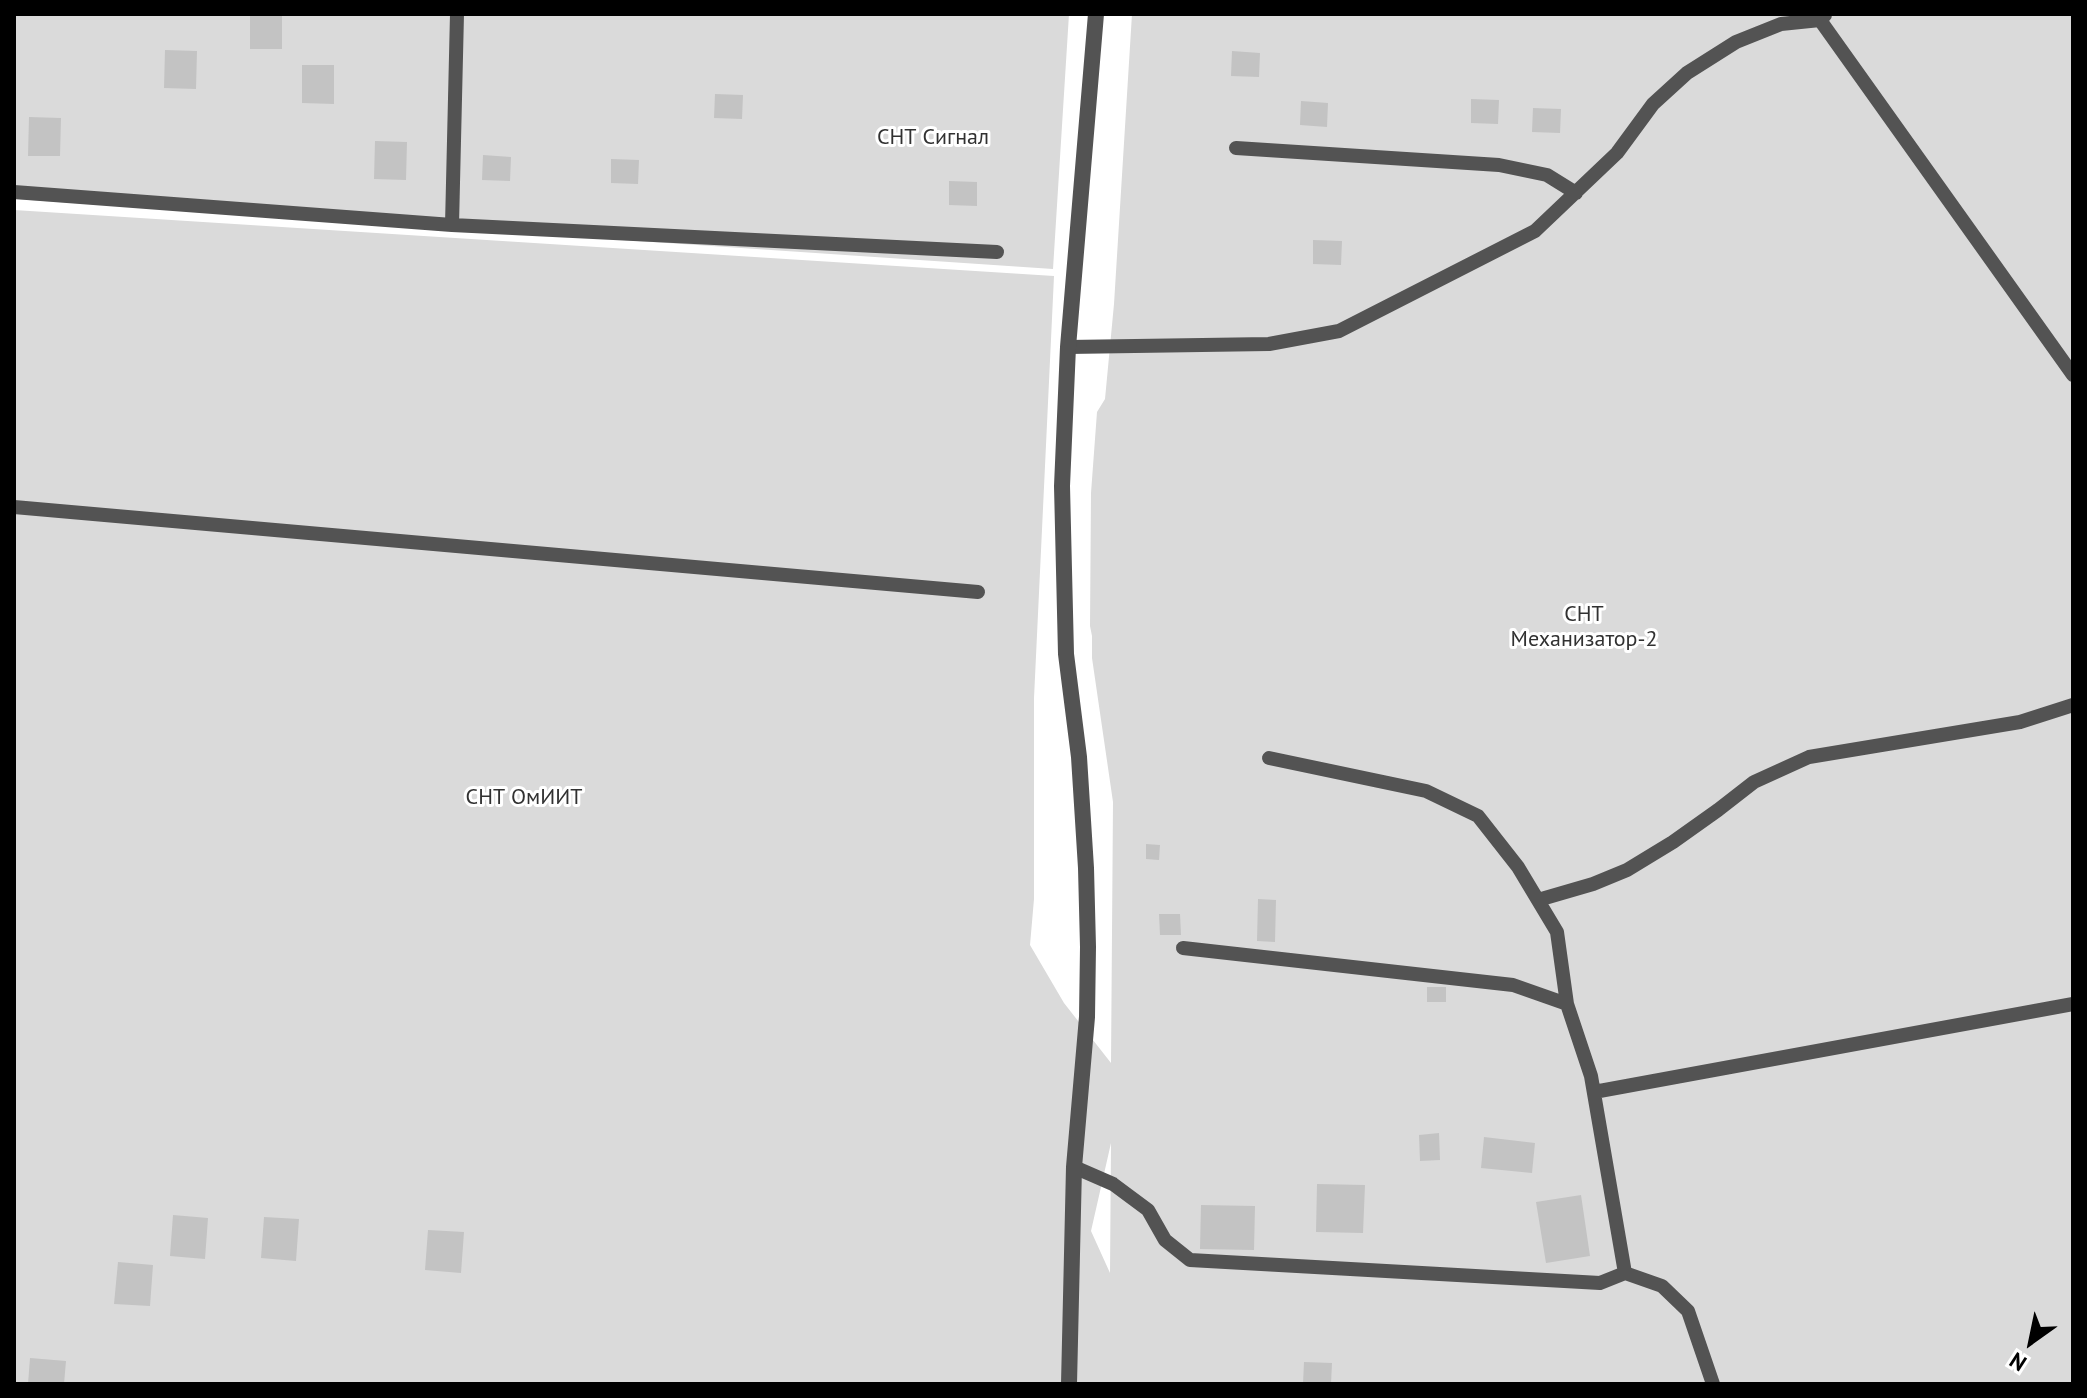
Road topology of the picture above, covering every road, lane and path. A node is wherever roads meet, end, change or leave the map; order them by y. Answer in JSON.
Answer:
{"nodes":[{"id":1,"x":457,"y":14,"type":"edge"},
{"id":2,"x":1096,"y":14,"type":"edge"},
{"id":3,"x":1823,"y":17,"type":"edge"},
{"id":4,"x":1236,"y":148,"type":"dead end"},
{"id":5,"x":14,"y":192,"type":"edge"},
{"id":6,"x":1576,"y":193,"type":"junction"},
{"id":7,"x":452,"y":225,"type":"junction"},
{"id":8,"x":997,"y":252,"type":"dead end"},
{"id":9,"x":1068,"y":347,"type":"junction"},
{"id":10,"x":2073,"y":375,"type":"edge"},
{"id":11,"x":14,"y":507,"type":"edge"},
{"id":12,"x":978,"y":592,"type":"dead end"},
{"id":13,"x":2073,"y":705,"type":"edge"},
{"id":14,"x":1269,"y":758,"type":"dead end"},
{"id":15,"x":1538,"y":900,"type":"junction"},
{"id":16,"x":1183,"y":948,"type":"dead end"},
{"id":17,"x":1567,"y":1004,"type":"junction"},
{"id":18,"x":2073,"y":1004,"type":"edge"},
{"id":19,"x":1594,"y":1092,"type":"junction"},
{"id":20,"x":1074,"y":1167,"type":"junction"},
{"id":21,"x":1625,"y":1273,"type":"junction"},
{"id":22,"x":1069,"y":1384,"type":"edge"},
{"id":23,"x":1713,"y":1384,"type":"edge"}],
"edges":[{"from":1,"to":7,"type":"lane"},
{"from":2,"to":9,"type":"street"},
{"from":3,"to":6,"type":"lane"},
{"from":3,"to":10,"type":"lane"},
{"from":4,"to":6,"type":"lane"},
{"from":5,"to":7,"type":"lane"},
{"from":6,"to":9,"type":"lane"},
{"from":7,"to":8,"type":"lane"},
{"from":9,"to":20,"type":"street"},
{"from":11,"to":12,"type":"lane"},
{"from":13,"to":15,"type":"lane"},
{"from":14,"to":15,"type":"lane"},
{"from":15,"to":17,"type":"lane"},
{"from":16,"to":17,"type":"lane"},
{"from":17,"to":19,"type":"lane"},
{"from":18,"to":19,"type":"lane"},
{"from":19,"to":21,"type":"lane"},
{"from":20,"to":21,"type":"lane"},
{"from":20,"to":22,"type":"street"},
{"from":21,"to":23,"type":"lane"}]}
